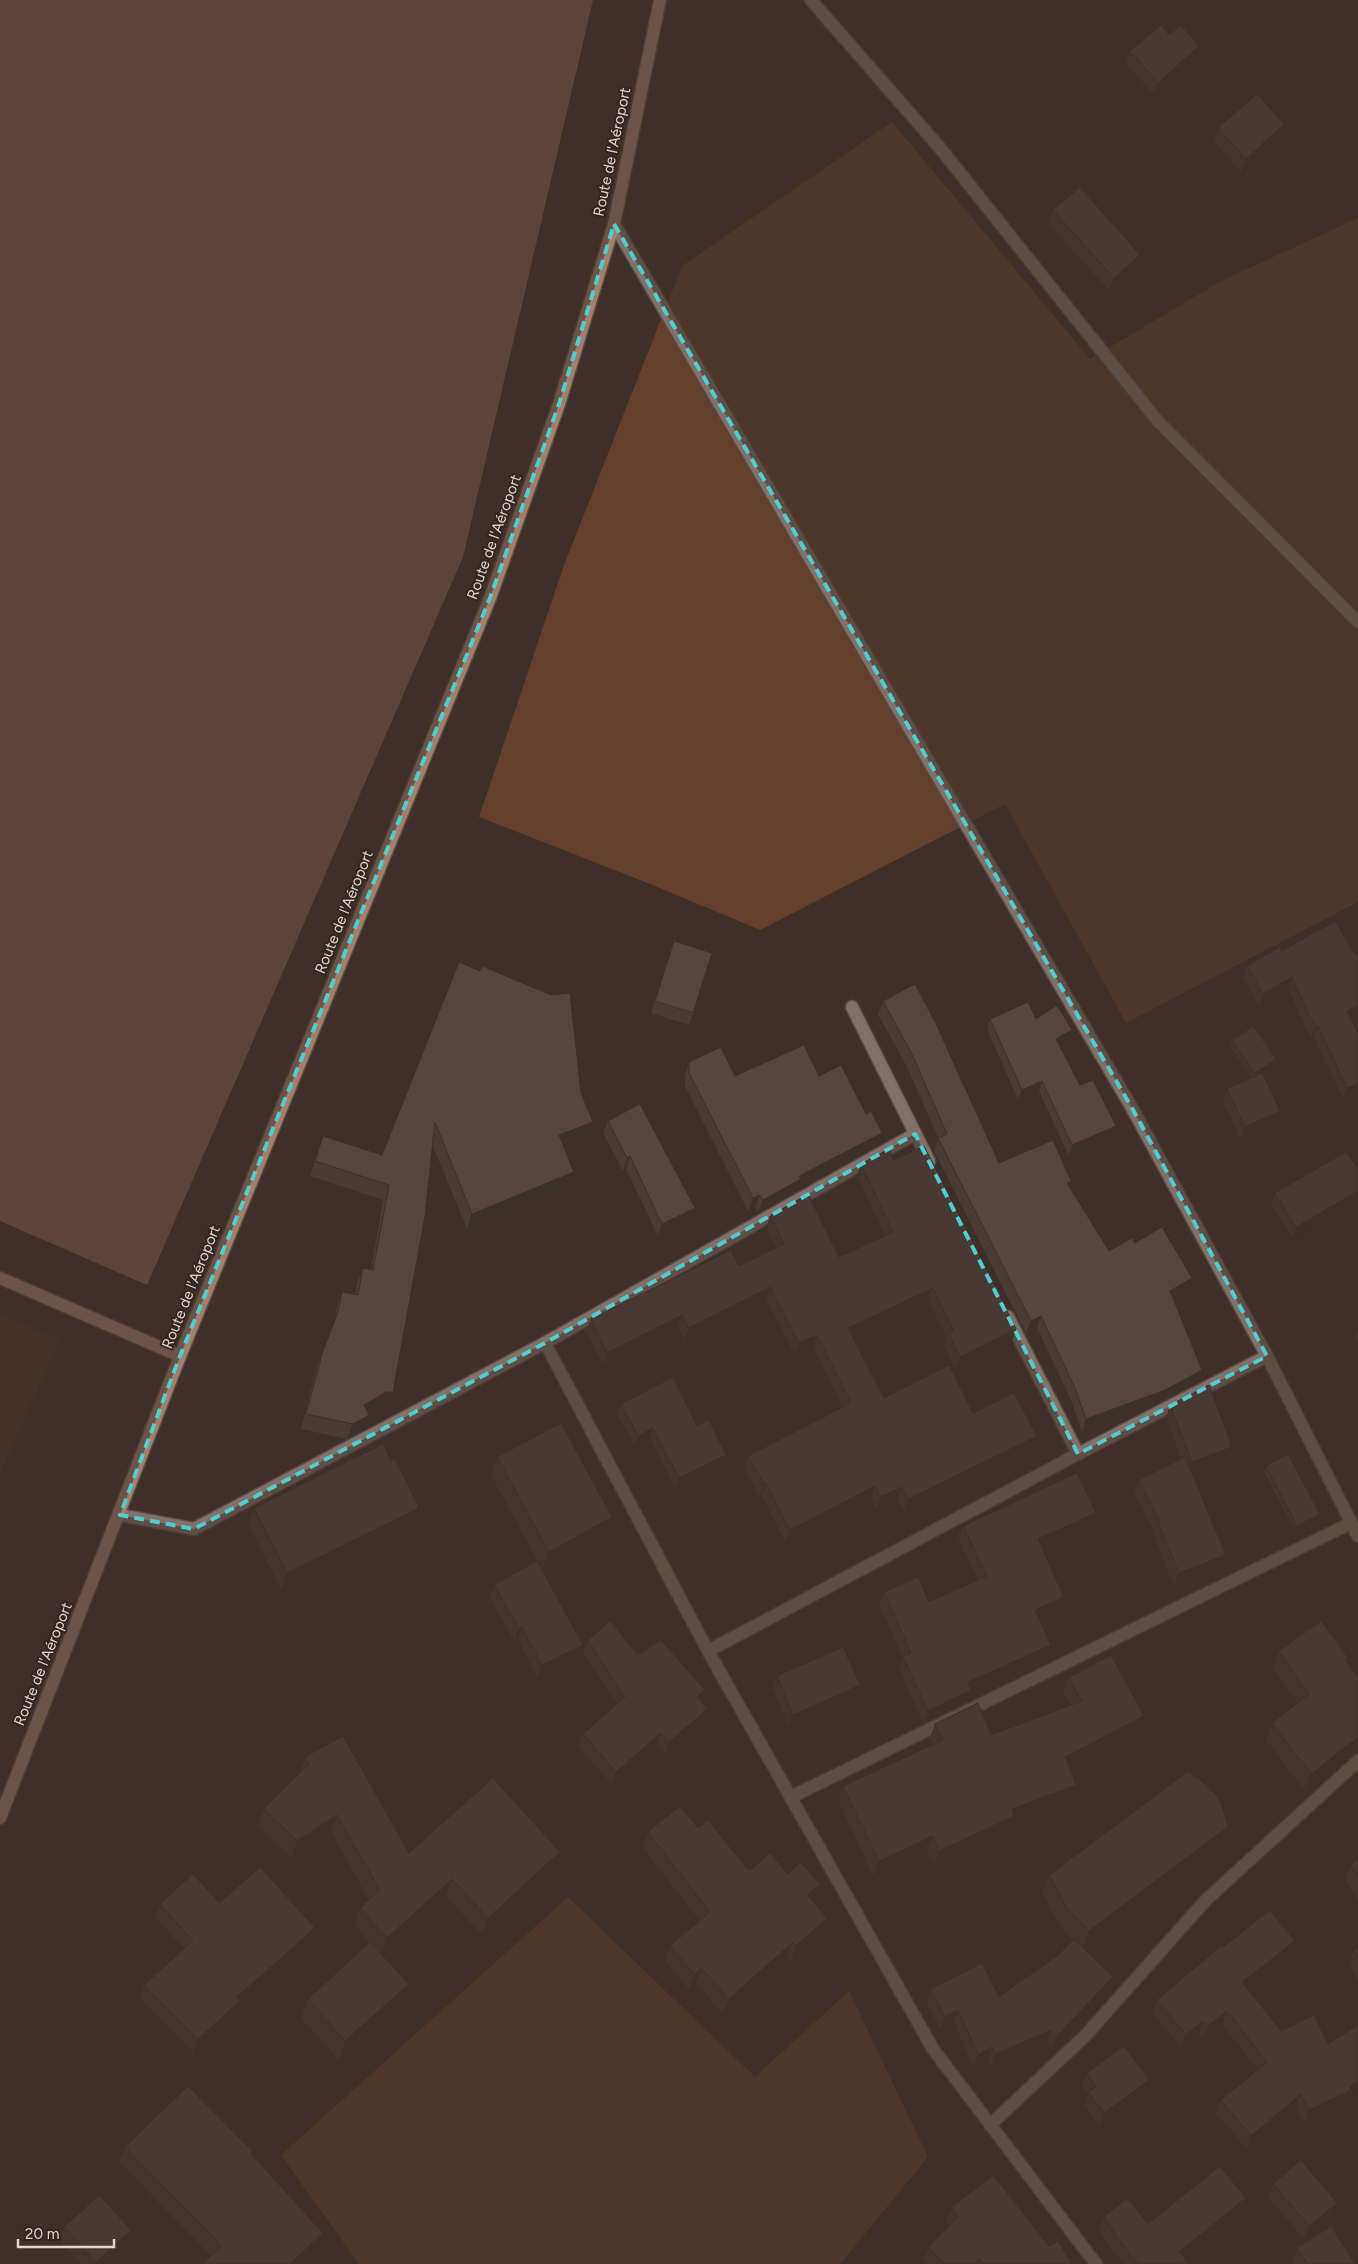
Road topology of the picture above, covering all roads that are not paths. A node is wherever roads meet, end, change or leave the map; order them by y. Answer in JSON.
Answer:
{"nodes":[{"id":1,"x":660,"y":0,"type":"edge"},
{"id":2,"x":811,"y":0,"type":"edge"},
{"id":3,"x":614,"y":224,"type":"junction"},
{"id":4,"x":1358,"y":622,"type":"edge"},
{"id":5,"x":852,"y":1007,"type":"dead end"},
{"id":6,"x":915,"y":1134,"type":"junction"},
{"id":7,"x":933,"y":1169,"type":"edge"},
{"id":8,"x":0,"y":1278,"type":"edge"},
{"id":9,"x":1001,"y":1302,"type":"edge"},
{"id":10,"x":545,"y":1343,"type":"junction"},
{"id":11,"x":180,"y":1356,"type":"junction"},
{"id":12,"x":1267,"y":1356,"type":"junction"},
{"id":13,"x":1078,"y":1454,"type":"junction"},
{"id":14,"x":120,"y":1515,"type":"junction"},
{"id":15,"x":1351,"y":1523,"type":"junction"},
{"id":16,"x":1358,"y":1536,"type":"edge"},
{"id":17,"x":708,"y":1651,"type":"junction"},
{"id":18,"x":1358,"y":1761,"type":"edge"},
{"id":19,"x":790,"y":1797,"type":"junction"},
{"id":20,"x":0,"y":1818,"type":"edge"},
{"id":21,"x":990,"y":2125,"type":"junction"},
{"id":22,"x":1096,"y":2264,"type":"edge"}],
"edges":[{"from":1,"to":3,"type":"main road","name":"Route de l'Aéroport"},
{"from":2,"to":4,"type":"street"},
{"from":3,"to":11,"type":"main road","name":"Route de l'Aéroport"},
{"from":3,"to":12,"type":"street"},
{"from":5,"to":6,"type":"street"},
{"from":6,"to":7,"type":"street"},
{"from":6,"to":10,"type":"street"},
{"from":8,"to":11,"type":"main road"},
{"from":9,"to":13,"type":"street"},
{"from":10,"to":14,"type":"street"},
{"from":10,"to":17,"type":"street"},
{"from":11,"to":14,"type":"main road","name":"Route de l'Aéroport"},
{"from":12,"to":13,"type":"street"},
{"from":12,"to":15,"type":"street"},
{"from":13,"to":17,"type":"street"},
{"from":14,"to":20,"type":"main road","name":"Route de l'Aéroport"},
{"from":15,"to":16,"type":"street"},
{"from":15,"to":19,"type":"street"},
{"from":17,"to":19,"type":"street"},
{"from":18,"to":21,"type":"street"},
{"from":19,"to":21,"type":"street"},
{"from":21,"to":22,"type":"street"}]}
